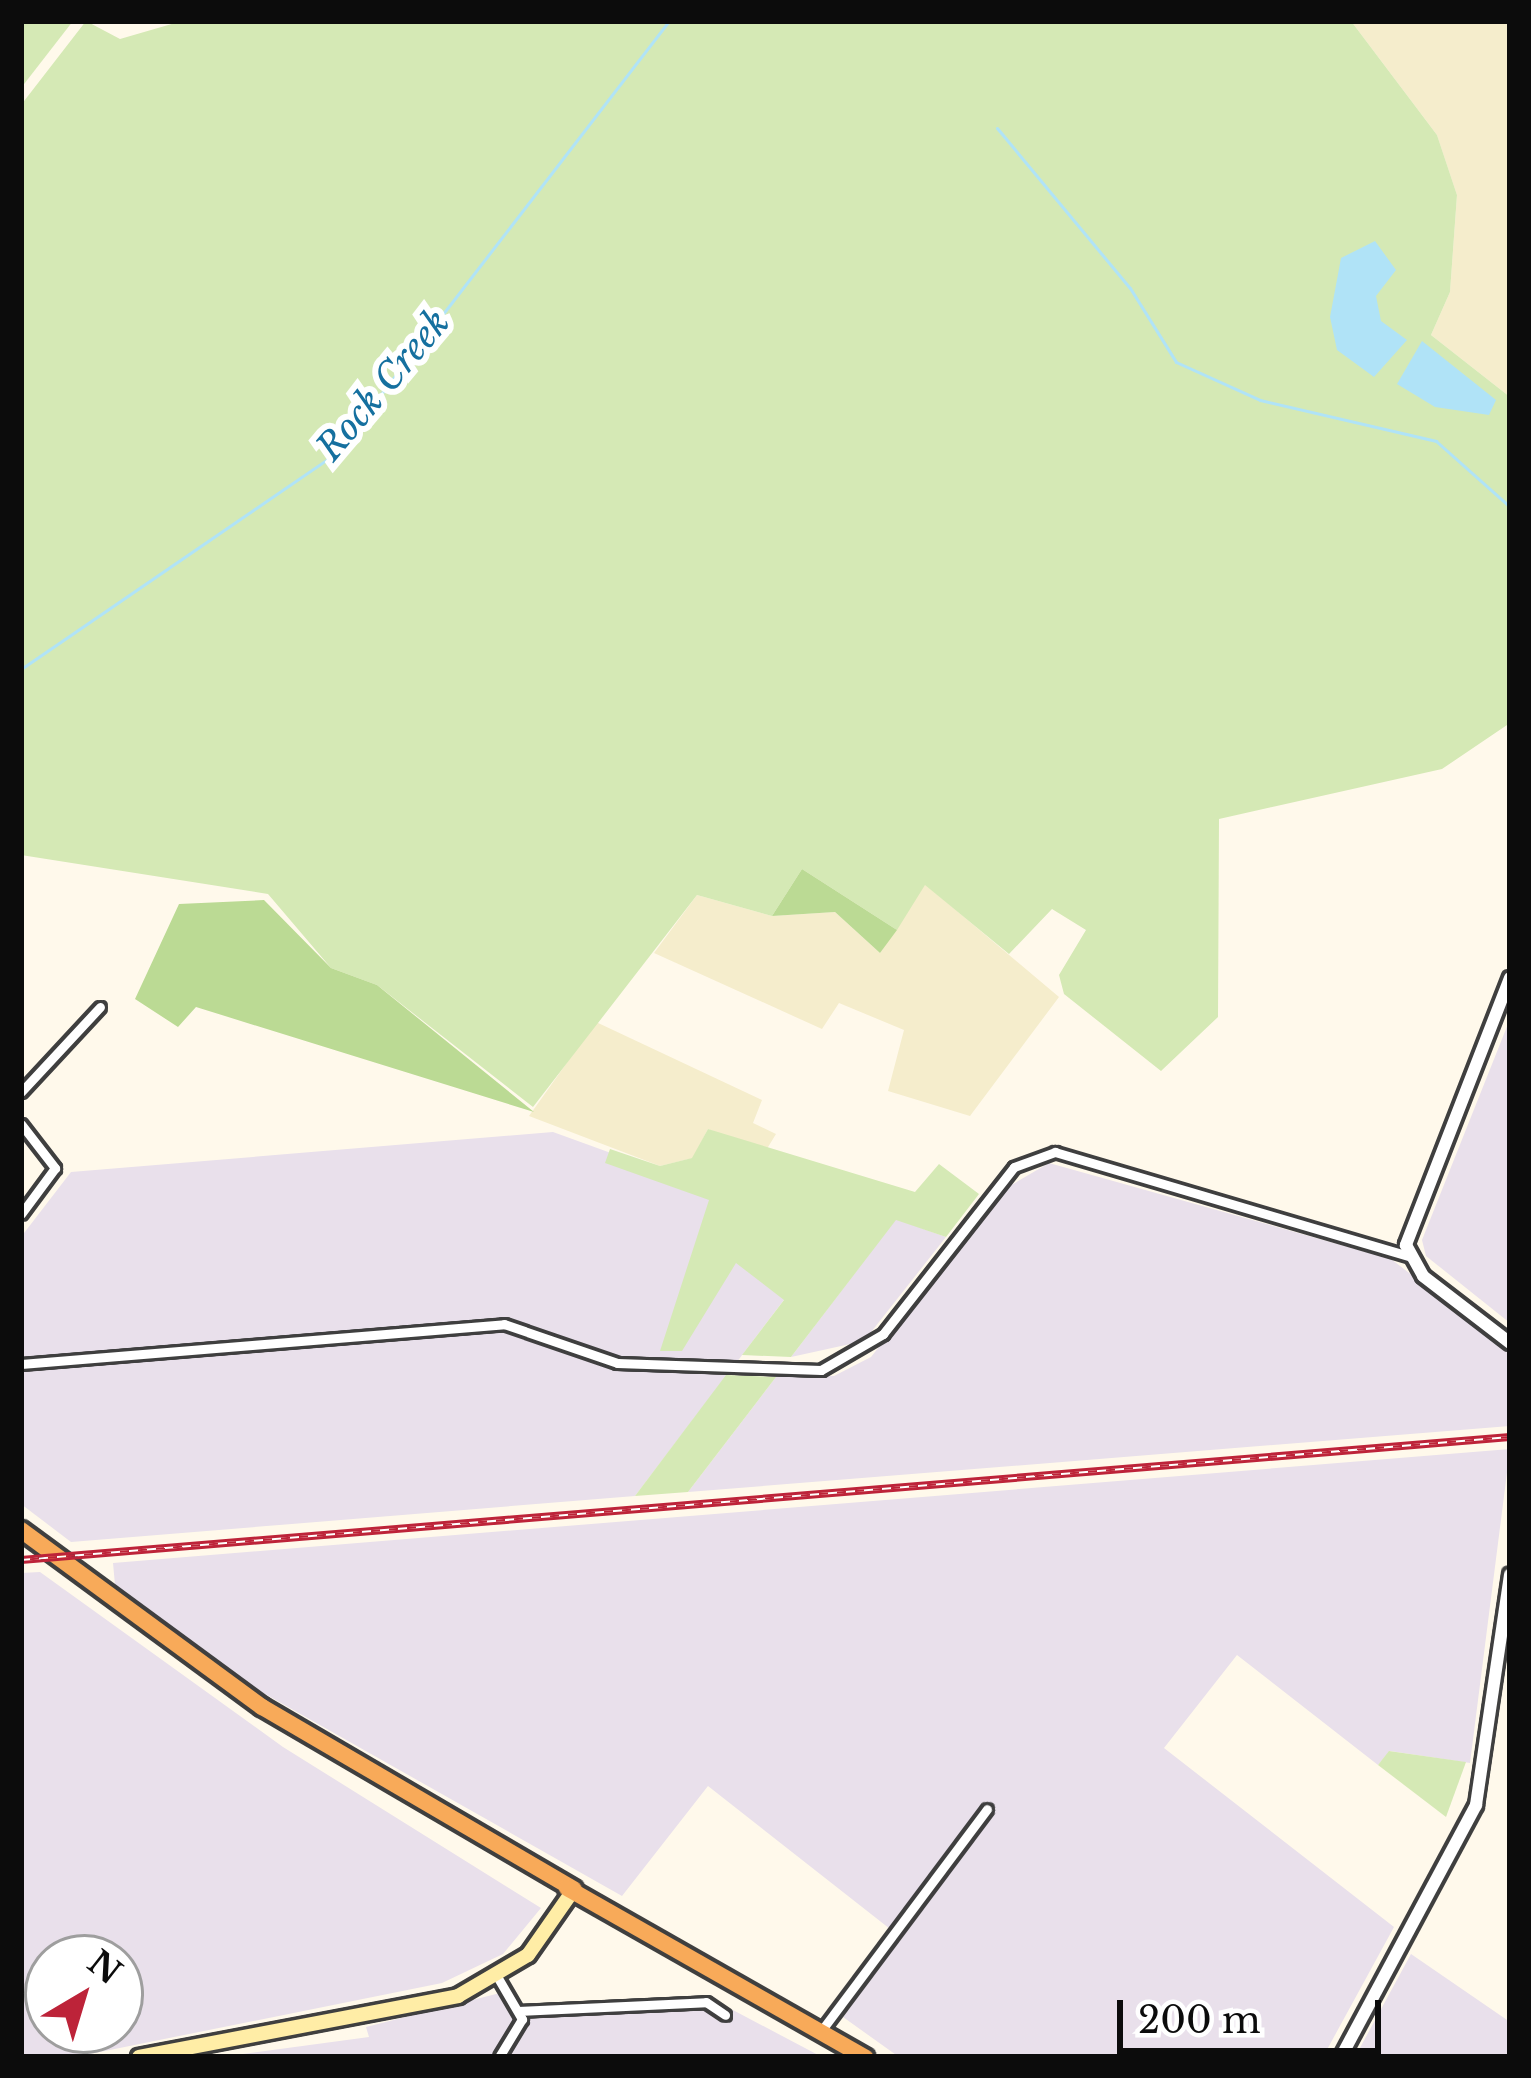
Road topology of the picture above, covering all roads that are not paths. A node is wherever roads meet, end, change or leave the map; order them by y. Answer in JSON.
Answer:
{"nodes":[{"id":1,"x":1510,"y":978,"type":"edge"},
{"id":2,"x":100,"y":1006,"type":"dead end"},
{"id":3,"x":21,"y":1092,"type":"edge"},
{"id":4,"x":21,"y":1124,"type":"edge"},
{"id":5,"x":21,"y":1214,"type":"edge"},
{"id":6,"x":1408,"y":1256,"type":"junction"},
{"id":7,"x":1510,"y":1343,"type":"edge"},
{"id":8,"x":21,"y":1364,"type":"edge"},
{"id":9,"x":21,"y":1530,"type":"edge"},
{"id":10,"x":1510,"y":1574,"type":"edge"},
{"id":11,"x":987,"y":1809,"type":"dead end"},
{"id":12,"x":574,"y":1889,"type":"junction"},
{"id":13,"x":498,"y":1978,"type":"junction"},
{"id":14,"x":518,"y":2012,"type":"junction"},
{"id":15,"x":725,"y":2014,"type":"dead end"},
{"id":16,"x":821,"y":2031,"type":"junction"},
{"id":17,"x":140,"y":2057,"type":"edge"},
{"id":18,"x":499,"y":2057,"type":"edge"},
{"id":19,"x":866,"y":2057,"type":"edge"},
{"id":20,"x":1341,"y":2057,"type":"edge"}],
"edges":[{"from":1,"to":6,"type":"street"},
{"from":2,"to":3,"type":"street"},
{"from":4,"to":5,"type":"street"},
{"from":6,"to":7,"type":"street"},
{"from":6,"to":8,"type":"street"},
{"from":9,"to":12,"type":"highway"},
{"from":10,"to":20,"type":"street"},
{"from":11,"to":16,"type":"street"},
{"from":12,"to":13,"type":"main road"},
{"from":12,"to":16,"type":"highway"},
{"from":13,"to":14,"type":"street"},
{"from":13,"to":17,"type":"main road"},
{"from":14,"to":15,"type":"street"},
{"from":14,"to":18,"type":"street"},
{"from":16,"to":19,"type":"highway"}]}
